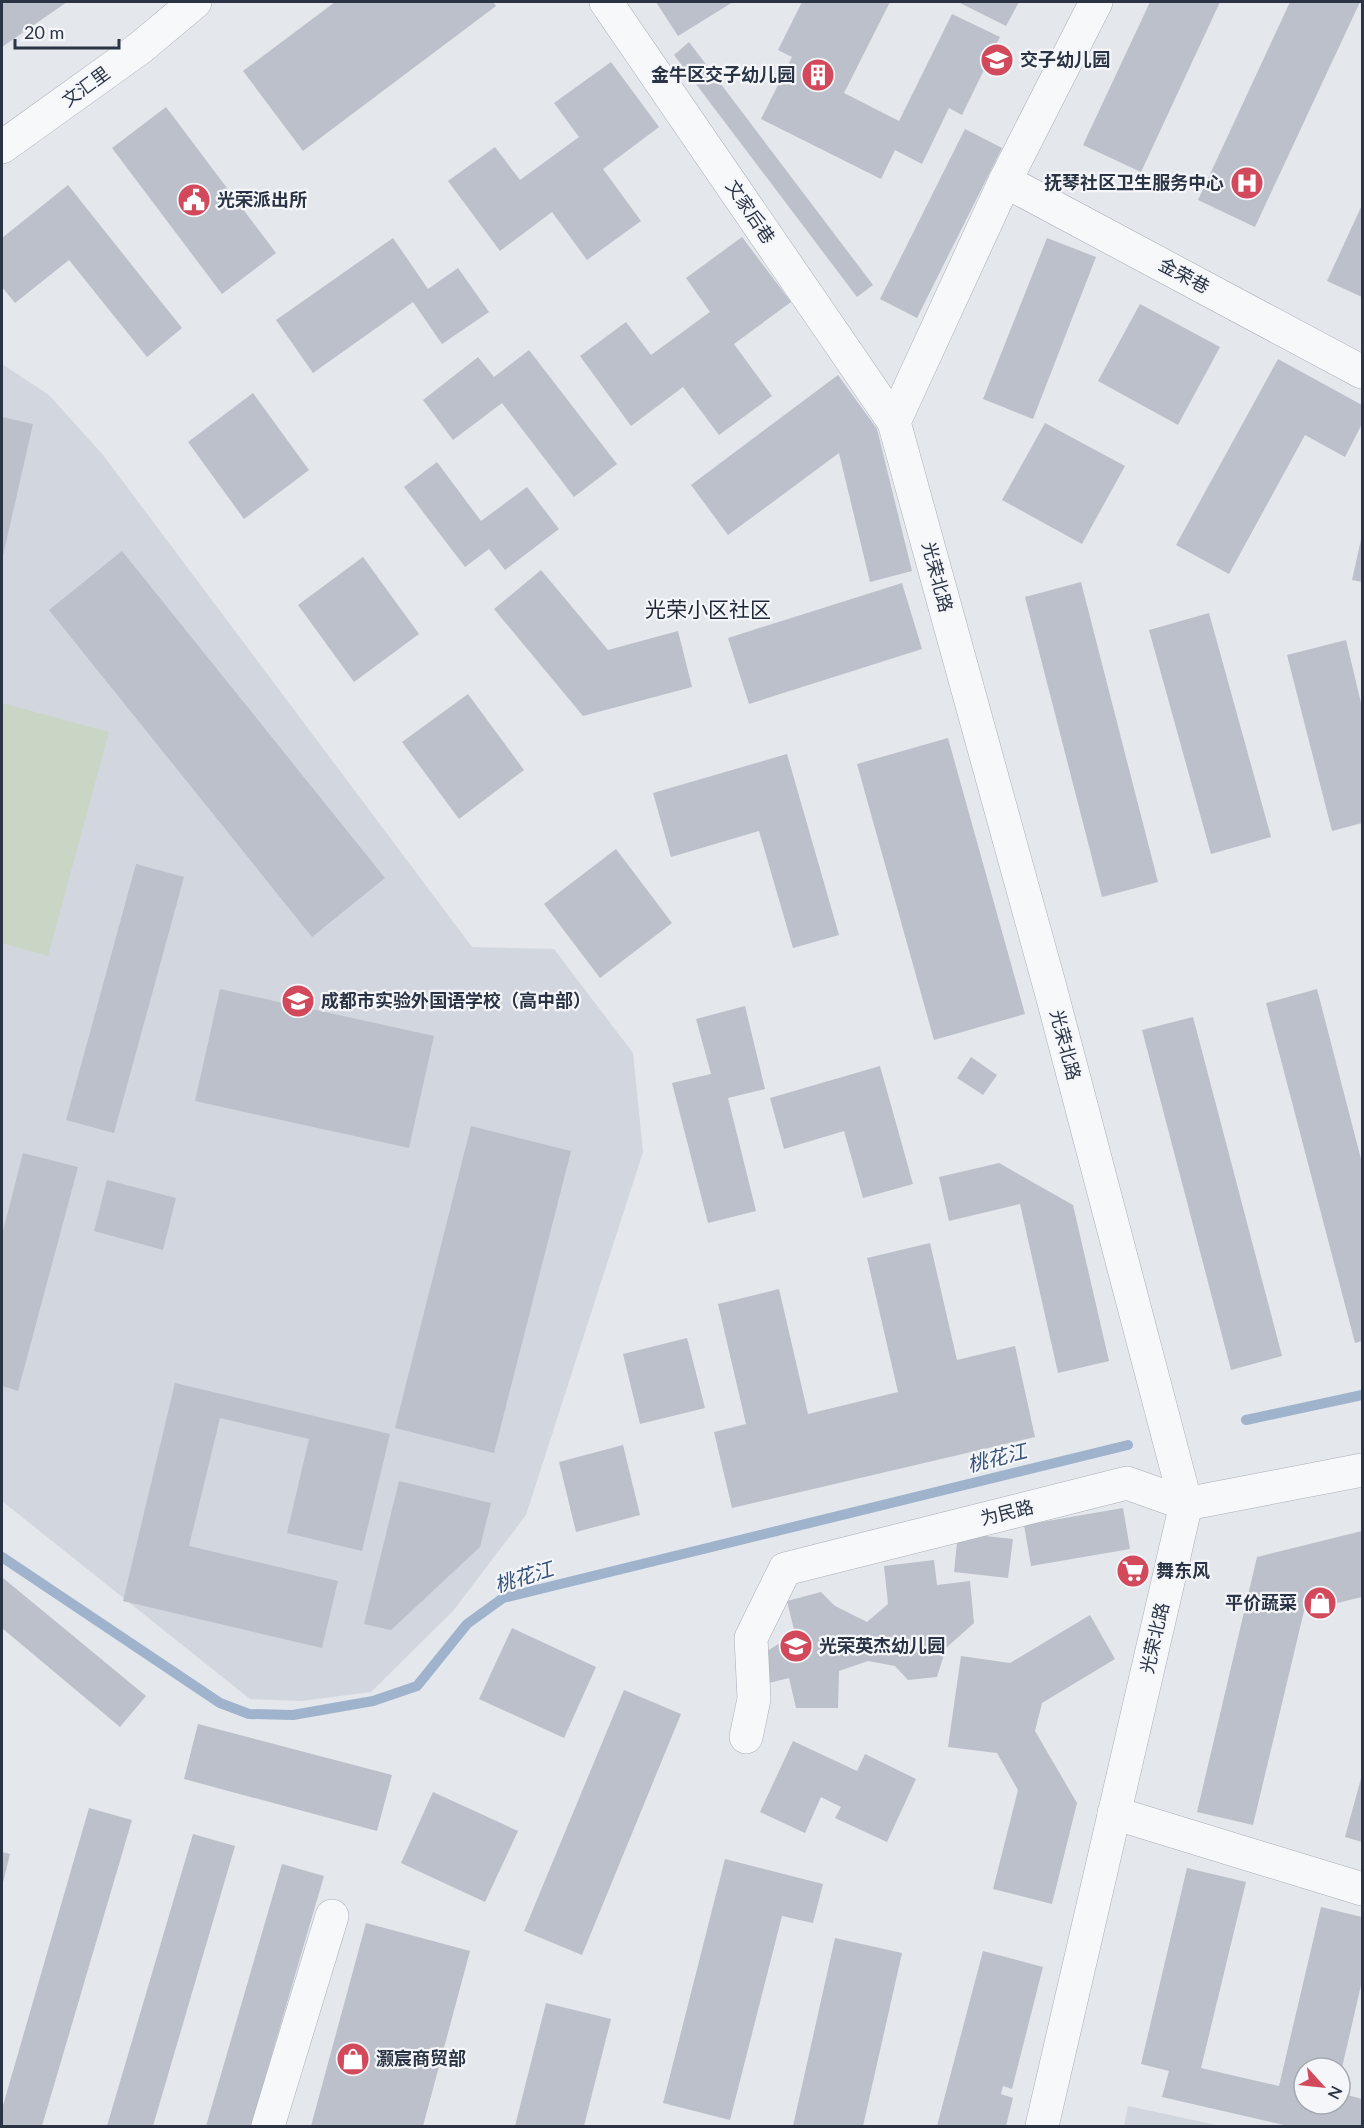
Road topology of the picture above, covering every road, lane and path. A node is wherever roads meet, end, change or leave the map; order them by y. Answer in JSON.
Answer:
{"nodes":[{"id":1,"x":195,"y":2,"type":"edge"},
{"id":2,"x":606,"y":2,"type":"edge"},
{"id":3,"x":1096,"y":2,"type":"edge"},
{"id":4,"x":2,"y":147,"type":"edge"},
{"id":5,"x":1005,"y":181,"type":"junction"},
{"id":6,"x":1362,"y":372,"type":"edge"},
{"id":7,"x":894,"y":422,"type":"junction"},
{"id":8,"x":1362,"y":1470,"type":"edge"},
{"id":9,"x":1186,"y":1504,"type":"junction"},
{"id":10,"x":746,"y":1737,"type":"dead end"},
{"id":11,"x":1114,"y":1814,"type":"junction"},
{"id":12,"x":1362,"y":1889,"type":"edge"},
{"id":13,"x":332,"y":1916,"type":"dead end"},
{"id":14,"x":268,"y":2127,"type":"edge"},
{"id":15,"x":1042,"y":2127,"type":"edge"}],
"edges":[{"from":1,"to":4,"type":"street","name":"文汇里"},
{"from":2,"to":7,"type":"street","name":"文家后巷"},
{"from":3,"to":5,"type":"street"},
{"from":5,"to":6,"type":"street","name":"金荣巷"},
{"from":5,"to":7,"type":"street"},
{"from":7,"to":9,"type":"street","name":"光荣北路"},
{"from":8,"to":9,"type":"street"},
{"from":9,"to":10,"type":"street","name":"为民路"},
{"from":9,"to":11,"type":"street","name":"光荣北路"},
{"from":11,"to":12,"type":"street"},
{"from":11,"to":15,"type":"street","name":"光荣北路"},
{"from":13,"to":14,"type":"street"}]}
